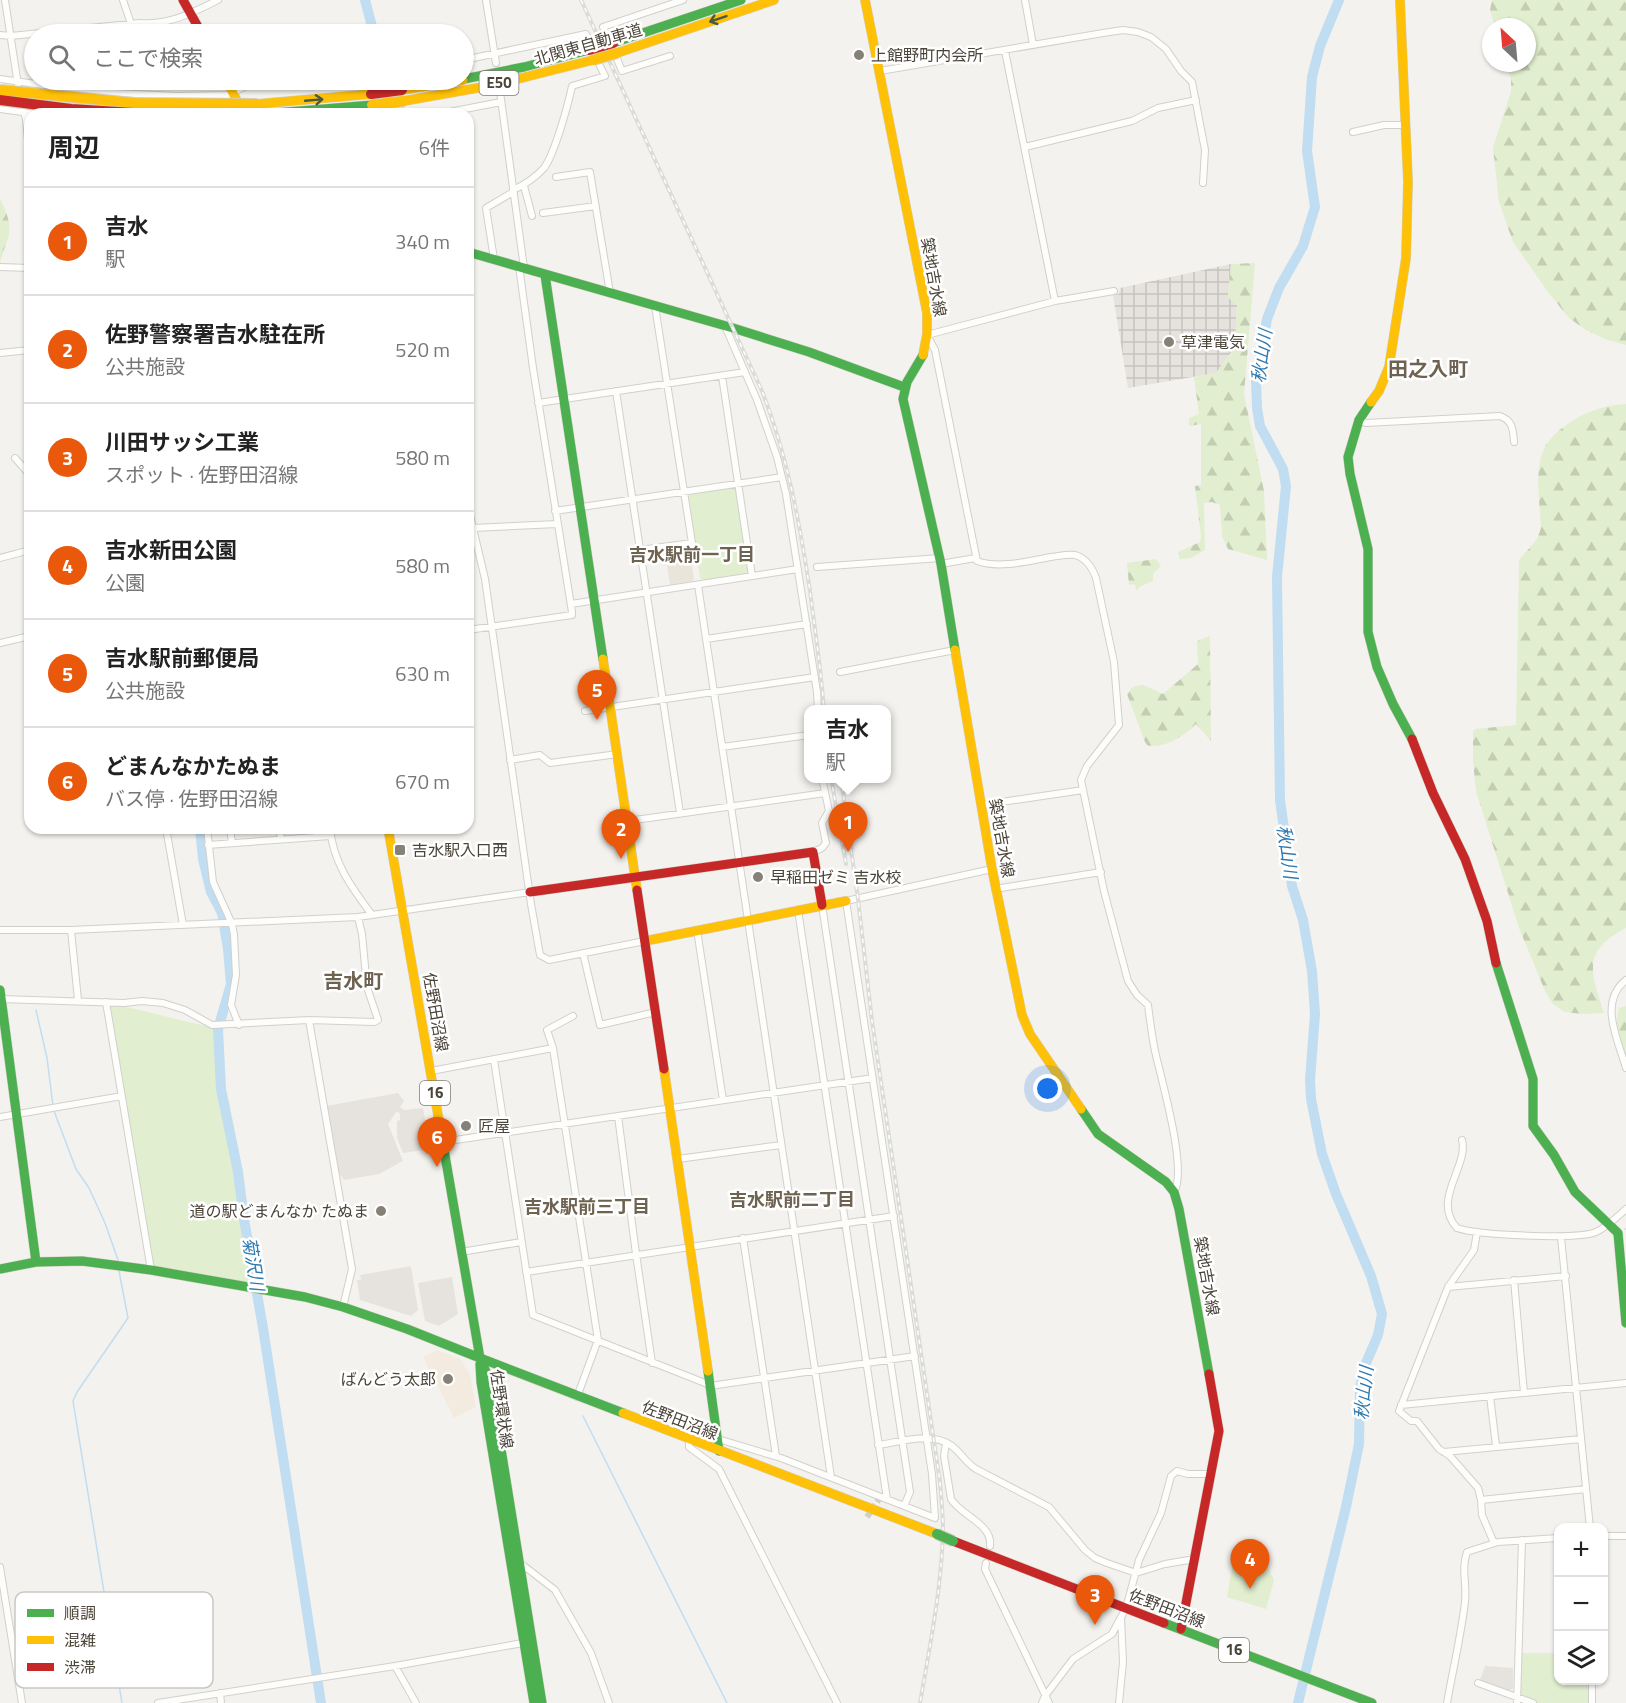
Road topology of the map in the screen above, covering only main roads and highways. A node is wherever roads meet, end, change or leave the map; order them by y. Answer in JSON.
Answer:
{"nodes":[{"id":1,"x":183,"y":0,"type":"edge"},
{"id":2,"x":741,"y":0,"type":"edge"},
{"id":3,"x":774,"y":0,"type":"edge"},
{"id":4,"x":865,"y":0,"type":"edge"},
{"id":5,"x":1400,"y":0,"type":"edge"},
{"id":6,"x":196,"y":24,"type":"edge"},
{"id":7,"x":615,"y":48,"type":"junction"},
{"id":8,"x":591,"y":55,"type":"junction"},
{"id":9,"x":474,"y":78,"type":"edge"},
{"id":10,"x":474,"y":86,"type":"edge"},
{"id":11,"x":0,"y":90,"type":"edge"},
{"id":12,"x":232,"y":90,"type":"edge"},
{"id":13,"x":407,"y":90,"type":"edge"},
{"id":14,"x":416,"y":90,"type":"edge"},
{"id":15,"x":401,"y":91,"type":"junction"},
{"id":16,"x":0,"y":100,"type":"edge"},
{"id":17,"x":371,"y":100,"type":"junction"},
{"id":18,"x":63,"y":108,"type":"edge"},
{"id":19,"x":241,"y":108,"type":"edge"},
{"id":20,"x":309,"y":108,"type":"edge"},
{"id":21,"x":474,"y":254,"type":"edge"},
{"id":22,"x":545,"y":275,"type":"junction"},
{"id":23,"x":904,"y":387,"type":"junction"},
{"id":24,"x":389,"y":834,"type":"edge"},
{"id":25,"x":636,"y":878,"type":"junction"},
{"id":26,"x":530,"y":892,"type":"road end"},
{"id":27,"x":846,"y":901,"type":"road end"},
{"id":28,"x":822,"y":905,"type":"junction"},
{"id":29,"x":645,"y":941,"type":"junction"},
{"id":30,"x":1,"y":994,"type":"edge"},
{"id":31,"x":5,"y":1061,"type":"edge"},
{"id":32,"x":36,"y":1262,"type":"junction"},
{"id":33,"x":0,"y":1269,"type":"edge"},
{"id":34,"x":1626,"y":1323,"type":"edge"},
{"id":35,"x":480,"y":1358,"type":"junction"},
{"id":36,"x":718,"y":1445,"type":"junction"},
{"id":37,"x":1181,"y":1629,"type":"junction"},
{"id":38,"x":528,"y":1642,"type":"junction"},
{"id":39,"x":1359,"y":1701,"type":"edge"},
{"id":40,"x":534,"y":1703,"type":"edge"},
{"id":41,"x":542,"y":1703,"type":"edge"},
{"id":42,"x":1372,"y":1703,"type":"edge"}],
"edges":[{"from":1,"to":6,"type":"main road"},
{"from":2,"to":7,"type":"main road","name":"北関東自動車道","number":"E50"},
{"from":3,"to":7,"type":"main road","name":"北関東自動車道","number":"E50","one_way":true},
{"from":4,"to":23,"type":"main road","name":"築地吉水線"},
{"from":5,"to":34,"type":"main road"},
{"from":7,"to":8,"type":"main road","name":"北関東自動車道","number":"E50","bridge":true},
{"from":8,"to":9,"type":"main road","name":"北関東自動車道","number":"E50"},
{"from":8,"to":10,"type":"main road","name":"北関東自動車道","number":"E50"},
{"from":11,"to":17,"type":"main road","name":"北関東自動車道","number":"E50","one_way":true,"bridge":true},
{"from":12,"to":19,"type":"main road"},
{"from":13,"to":15,"type":"main road","name":"北関東自動車道","number":"E50"},
{"from":14,"to":15,"type":"main road","name":"北関東自動車道","number":"E50"},
{"from":15,"to":17,"type":"main road","name":"北関東自動車道","number":"E50","bridge":true},
{"from":16,"to":18,"type":"main road","bridge":true},
{"from":17,"to":20,"type":"main road","name":"北関東自動車道","number":"E50"},
{"from":21,"to":22,"type":"main road"},
{"from":22,"to":23,"type":"main road"},
{"from":22,"to":25,"type":"main road"},
{"from":23,"to":37,"type":"main road","name":"築地吉水線"},
{"from":24,"to":35,"type":"main road","name":"佐野田沼線","number":"16"},
{"from":25,"to":26,"type":"main road"},
{"from":25,"to":28,"type":"main road"},
{"from":25,"to":29,"type":"main road"},
{"from":27,"to":28,"type":"main road"},
{"from":28,"to":29,"type":"main road"},
{"from":29,"to":36,"type":"main road"},
{"from":30,"to":31,"type":"main road"},
{"from":31,"to":32,"type":"main road"},
{"from":32,"to":33,"type":"main road"},
{"from":32,"to":35,"type":"main road"},
{"from":35,"to":36,"type":"main road","name":"佐野田沼線","number":"16"},
{"from":35,"to":38,"type":"main road","name":"佐野環状線"},
{"from":36,"to":37,"type":"main road","name":"佐野田沼線","number":"16","bridge":true},
{"from":37,"to":39,"type":"main road","name":"佐野田沼線","number":"16"},
{"from":38,"to":40,"type":"main road","name":"佐野環状線"},
{"from":38,"to":41,"type":"main road","name":"佐野環状線"},
{"from":39,"to":42,"type":"main road","name":"佐野田沼線","number":"16"}]}
